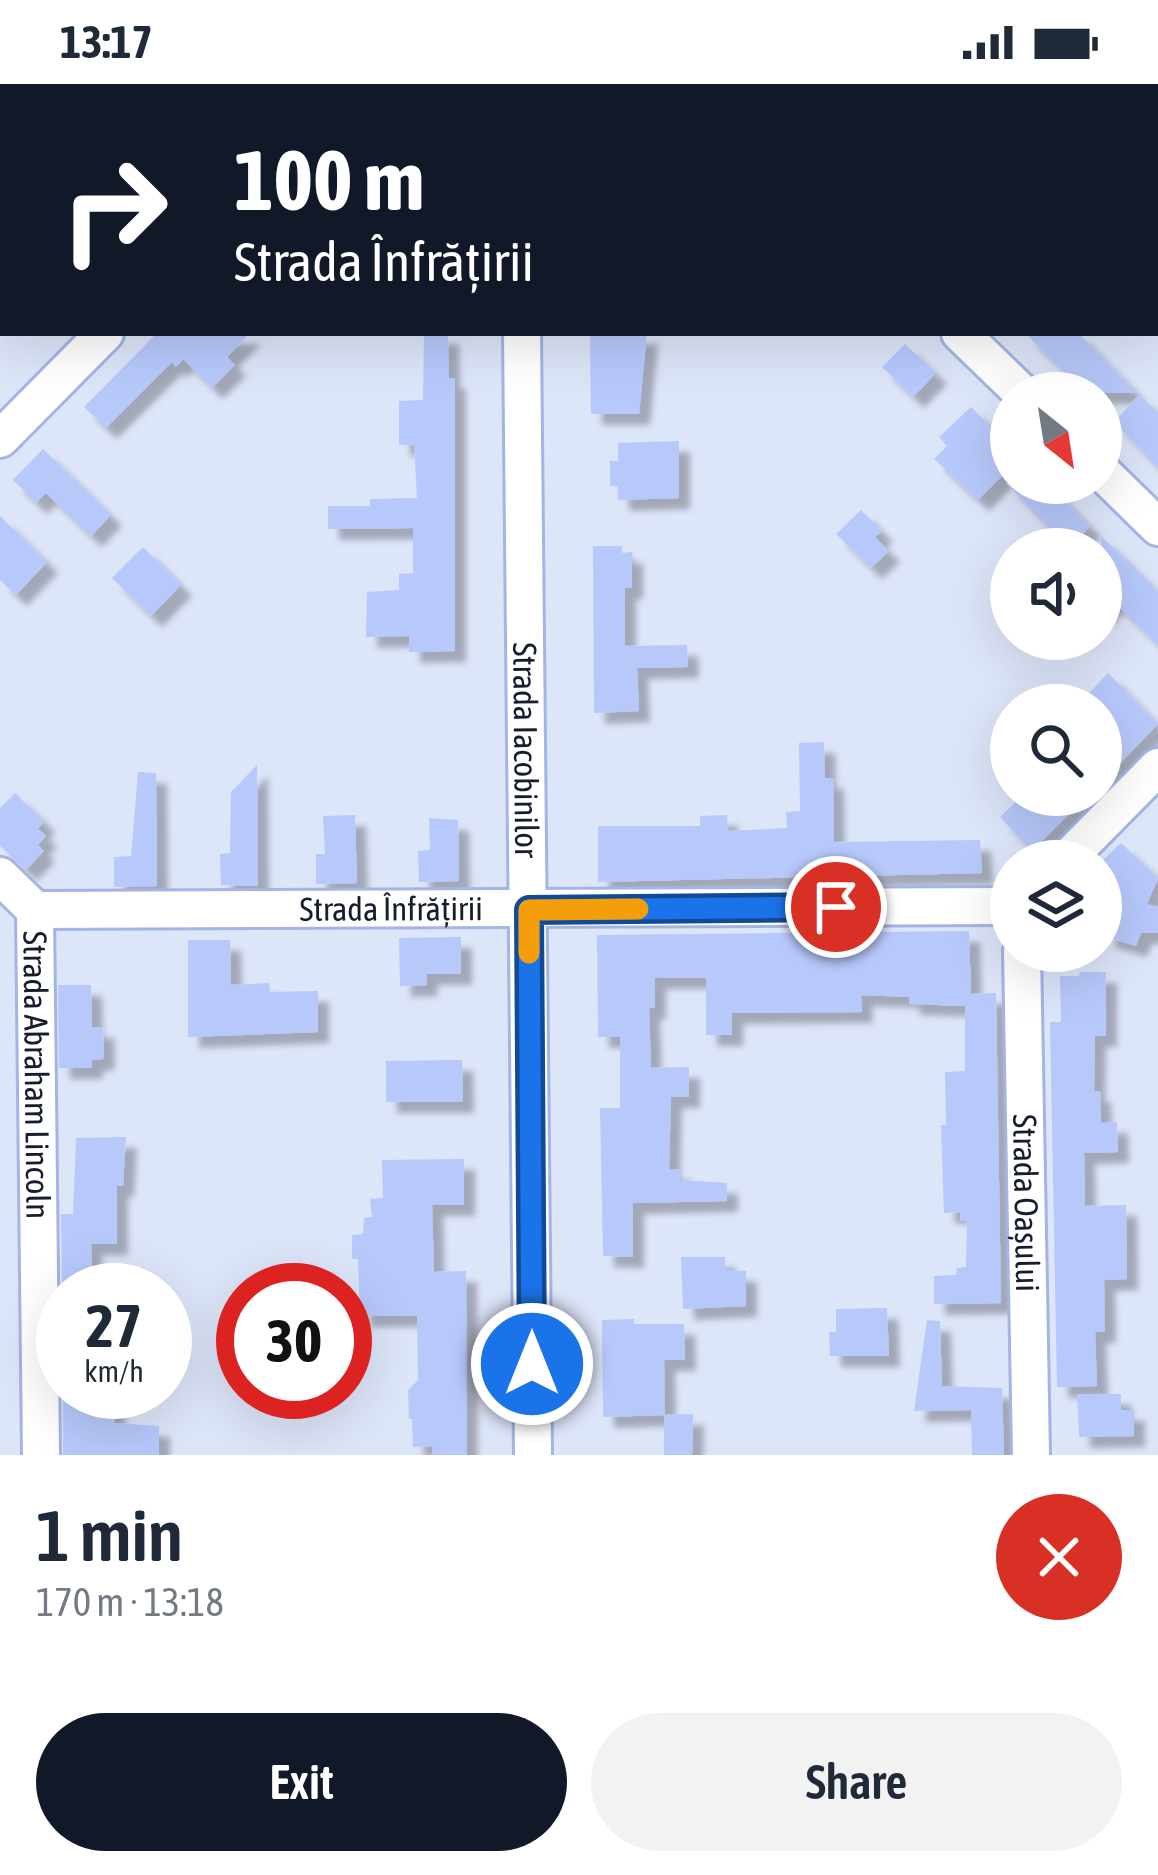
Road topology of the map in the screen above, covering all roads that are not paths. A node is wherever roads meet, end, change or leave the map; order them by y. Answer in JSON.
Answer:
{"nodes":[{"id":1,"x":102,"y":336,"type":"edge"},
{"id":2,"x":522,"y":336,"type":"edge"},
{"id":3,"x":963,"y":336,"type":"edge"},
{"id":4,"x":1000,"y":372,"type":"edge"},
{"id":5,"x":0,"y":439,"type":"edge"},
{"id":6,"x":1122,"y":491,"type":"edge"},
{"id":7,"x":1158,"y":526,"type":"edge"},
{"id":8,"x":1158,"y":767,"type":"edge"},
{"id":9,"x":1086,"y":840,"type":"edge"},
{"id":10,"x":0,"y":876,"type":"edge"},
{"id":11,"x":990,"y":906,"type":"edge"},
{"id":12,"x":35,"y":910,"type":"junction"},
{"id":13,"x":529,"y":910,"type":"junction"},
{"id":14,"x":1022,"y":972,"type":"edge"},
{"id":15,"x":40,"y":1455,"type":"edge"},
{"id":16,"x":533,"y":1455,"type":"edge"},
{"id":17,"x":1031,"y":1455,"type":"edge"}],
"edges":[{"from":1,"to":5,"type":"street"},
{"from":2,"to":13,"type":"street","name":"Strada Iacobinilor"},
{"from":3,"to":4,"type":"street"},
{"from":6,"to":7,"type":"street"},
{"from":8,"to":9,"type":"street"},
{"from":10,"to":12,"type":"street"},
{"from":11,"to":13,"type":"street","name":"Strada Înfrățirii"},
{"from":12,"to":13,"type":"street","name":"Strada Înfrățirii"},
{"from":12,"to":15,"type":"street","name":"Strada Abraham Lincoln"},
{"from":13,"to":16,"type":"street","name":"Strada Iacobinilor"},
{"from":14,"to":17,"type":"street","name":"Strada Oașului"}]}
